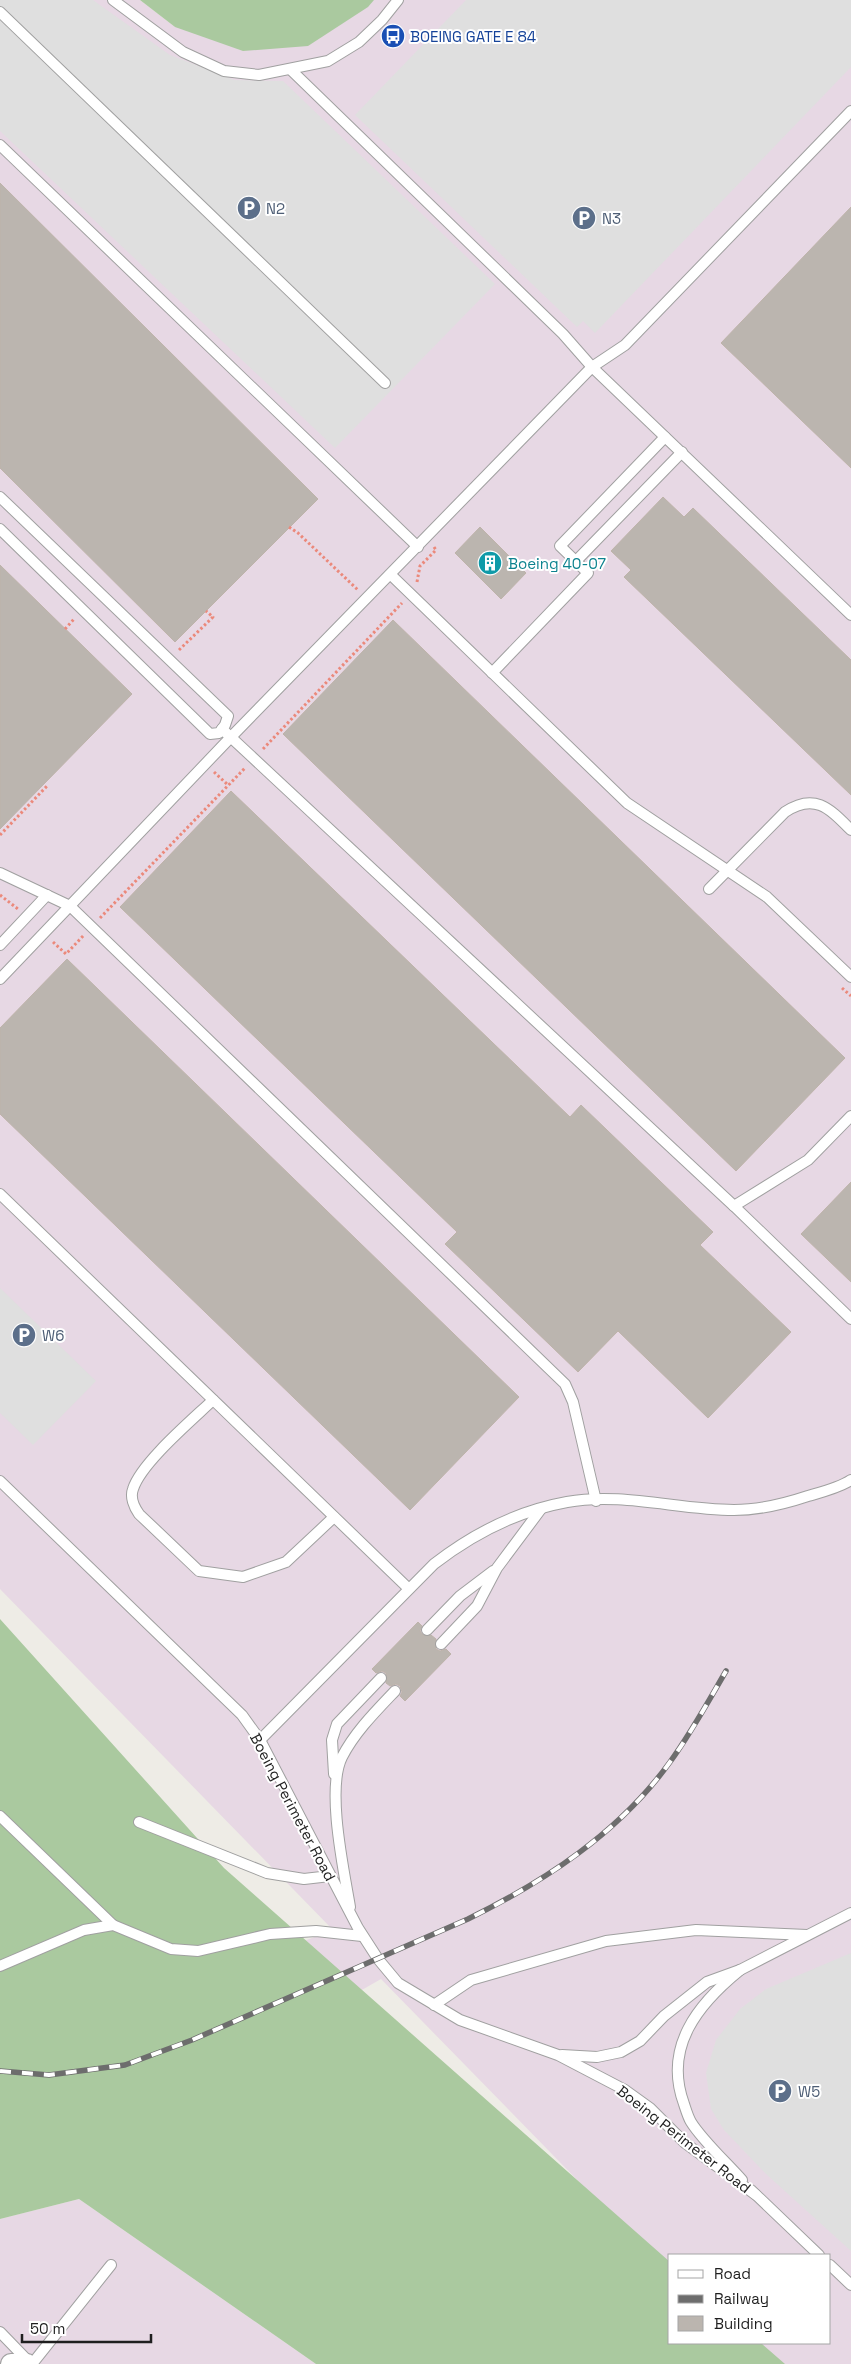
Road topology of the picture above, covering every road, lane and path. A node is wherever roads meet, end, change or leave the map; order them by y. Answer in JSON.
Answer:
{"nodes":[{"id":1,"x":114,"y":0,"type":"edge"},
{"id":2,"x":398,"y":0,"type":"edge"},
{"id":3,"x":0,"y":12,"type":"edge"},
{"id":4,"x":290,"y":69,"type":"junction"},
{"id":5,"x":851,"y":111,"type":"edge"},
{"id":6,"x":0,"y":145,"type":"edge"},
{"id":7,"x":592,"y":367,"type":"junction"},
{"id":8,"x":385,"y":383,"type":"dead end"},
{"id":9,"x":665,"y":437,"type":"junction"},
{"id":10,"x":682,"y":452,"type":"junction"},
{"id":11,"x":0,"y":497,"type":"edge"},
{"id":12,"x":0,"y":529,"type":"edge"},
{"id":13,"x":426,"y":538,"type":"junction"},
{"id":14,"x":418,"y":547,"type":"junction"},
{"id":15,"x":576,"y":561,"type":"junction"},
{"id":16,"x":391,"y":575,"type":"junction"},
{"id":17,"x":411,"y":594,"type":"junction"},
{"id":18,"x":206,"y":610,"type":"dead end"},
{"id":19,"x":851,"y":615,"type":"edge"},
{"id":20,"x":168,"y":658,"type":"junction"},
{"id":21,"x":492,"y":673,"type":"junction"},
{"id":22,"x":222,"y":730,"type":"junction"},
{"id":23,"x":231,"y":737,"type":"junction"},
{"id":24,"x":254,"y":758,"type":"junction"},
{"id":25,"x":48,"y":784,"type":"dead end"},
{"id":26,"x":851,"y":830,"type":"edge"},
{"id":27,"x":0,"y":835,"type":"edge"},
{"id":28,"x":728,"y":870,"type":"junction"},
{"id":29,"x":0,"y":873,"type":"edge"},
{"id":30,"x":709,"y":889,"type":"dead end"},
{"id":31,"x":0,"y":895,"type":"edge"},
{"id":32,"x":47,"y":895,"type":"junction"},
{"id":33,"x":70,"y":906,"type":"junction"},
{"id":34,"x":27,"y":917,"type":"junction"},
{"id":35,"x":92,"y":927,"type":"junction"},
{"id":36,"x":44,"y":934,"type":"junction"},
{"id":37,"x":0,"y":945,"type":"edge"},
{"id":38,"x":851,"y":977,"type":"edge"},
{"id":39,"x":0,"y":979,"type":"edge"},
{"id":40,"x":850,"y":1120,"type":"edge"},
{"id":41,"x":0,"y":1194,"type":"edge"},
{"id":42,"x":734,"y":1206,"type":"junction"},
{"id":43,"x":851,"y":1319,"type":"edge"},
{"id":44,"x":213,"y":1400,"type":"junction"},
{"id":45,"x":851,"y":1480,"type":"edge"},
{"id":46,"x":0,"y":1481,"type":"edge"},
{"id":47,"x":596,"y":1501,"type":"junction"},
{"id":48,"x":541,"y":1509,"type":"junction"},
{"id":49,"x":334,"y":1517,"type":"junction"},
{"id":50,"x":497,"y":1568,"type":"junction"},
{"id":51,"x":408,"y":1588,"type":"junction"},
{"id":52,"x":427,"y":1630,"type":"dead end"},
{"id":53,"x":441,"y":1644,"type":"dead end"},
{"id":54,"x":381,"y":1678,"type":"dead end"},
{"id":55,"x":395,"y":1691,"type":"dead end"},
{"id":56,"x":260,"y":1740,"type":"junction"},
{"id":57,"x":335,"y":1793,"type":"junction"},
{"id":58,"x":0,"y":1816,"type":"edge"},
{"id":59,"x":138,"y":1822,"type":"dead end"},
{"id":60,"x":330,"y":1876,"type":"junction"},
{"id":61,"x":851,"y":1913,"type":"edge"},
{"id":62,"x":351,"y":1915,"type":"junction"},
{"id":63,"x":113,"y":1925,"type":"junction"},
{"id":64,"x":807,"y":1935,"type":"junction"},
{"id":65,"x":362,"y":1936,"type":"junction"},
{"id":66,"x":0,"y":1966,"type":"edge"},
{"id":67,"x":740,"y":1970,"type":"junction"},
{"id":68,"x":434,"y":2005,"type":"junction"},
{"id":69,"x":558,"y":2055,"type":"junction"},
{"id":70,"x":756,"y":2195,"type":"junction"},
{"id":71,"x":818,"y":2254,"type":"edge"},
{"id":72,"x":111,"y":2265,"type":"dead end"},
{"id":73,"x":831,"y":2266,"type":"edge"},
{"id":74,"x":851,"y":2286,"type":"edge"},
{"id":75,"x":0,"y":2332,"type":"edge"},
{"id":76,"x":24,"y":2364,"type":"edge"}],
"edges":[{"from":1,"to":4,"type":"lane"},
{"from":2,"to":4,"type":"lane"},
{"from":3,"to":8,"type":"lane"},
{"from":4,"to":7,"type":"lane"},
{"from":5,"to":7,"type":"lane"},
{"from":6,"to":14,"type":"lane"},
{"from":7,"to":9,"type":"lane"},
{"from":7,"to":13,"type":"lane"},
{"from":9,"to":10,"type":"lane"},
{"from":9,"to":15,"type":"lane"},
{"from":10,"to":15,"type":"lane"},
{"from":10,"to":19,"type":"lane"},
{"from":11,"to":20,"type":"lane"},
{"from":12,"to":22,"type":"lane"},
{"from":13,"to":14,"type":"lane"},
{"from":13,"to":17,"type":"path"},
{"from":14,"to":16,"type":"lane"},
{"from":15,"to":21,"type":"lane"},
{"from":16,"to":17,"type":"lane"},
{"from":16,"to":23,"type":"lane"},
{"from":17,"to":21,"type":"lane"},
{"from":17,"to":24,"type":"path"},
{"from":18,"to":20,"type":"path"},
{"from":20,"to":22,"type":"lane"},
{"from":21,"to":28,"type":"lane"},
{"from":22,"to":23,"type":"lane"},
{"from":23,"to":24,"type":"lane"},
{"from":23,"to":33,"type":"lane"},
{"from":24,"to":35,"type":"path"},
{"from":24,"to":42,"type":"lane"},
{"from":25,"to":27,"type":"path"},
{"from":26,"to":28,"type":"lane"},
{"from":28,"to":30,"type":"lane"},
{"from":28,"to":38,"type":"lane"},
{"from":29,"to":32,"type":"lane"},
{"from":31,"to":34,"type":"path"},
{"from":32,"to":33,"type":"lane"},
{"from":32,"to":34,"type":"lane"},
{"from":33,"to":35,"type":"lane"},
{"from":33,"to":36,"type":"lane"},
{"from":34,"to":37,"type":"lane"},
{"from":35,"to":36,"type":"path"},
{"from":35,"to":47,"type":"lane"},
{"from":36,"to":39,"type":"lane"},
{"from":40,"to":42,"type":"lane"},
{"from":41,"to":44,"type":"lane"},
{"from":42,"to":43,"type":"lane"},
{"from":44,"to":49,"type":"lane"},
{"from":44,"to":49,"type":"lane"},
{"from":45,"to":47,"type":"lane"},
{"from":46,"to":56,"type":"lane","name":"Boeing Perimeter Road"},
{"from":47,"to":48,"type":"lane"},
{"from":48,"to":50,"type":"lane"},
{"from":48,"to":51,"type":"lane"},
{"from":49,"to":51,"type":"lane"},
{"from":50,"to":52,"type":"lane"},
{"from":50,"to":53,"type":"lane"},
{"from":51,"to":56,"type":"lane"},
{"from":54,"to":57,"type":"lane"},
{"from":55,"to":57,"type":"lane"},
{"from":56,"to":60,"type":"lane","name":"Boeing Perimeter Road"},
{"from":57,"to":62,"type":"lane"},
{"from":58,"to":63,"type":"lane"},
{"from":59,"to":60,"type":"lane"},
{"from":60,"to":62,"type":"lane","name":"Boeing Perimeter Road"},
{"from":61,"to":64,"type":"lane","name":"Boeing Perimeter Road"},
{"from":62,"to":65,"type":"lane","name":"Boeing Perimeter Road"},
{"from":63,"to":65,"type":"lane"},
{"from":63,"to":66,"type":"lane"},
{"from":64,"to":67,"type":"lane","name":"Boeing Perimeter Road"},
{"from":64,"to":68,"type":"lane"},
{"from":65,"to":68,"type":"lane","name":"Boeing Perimeter Road"},
{"from":67,"to":69,"type":"lane","name":"Boeing Perimeter Road"},
{"from":67,"to":70,"type":"lane","name":"Boeing Perimeter Road"},
{"from":68,"to":69,"type":"lane","name":"Boeing Perimeter Road"},
{"from":69,"to":70,"type":"lane","name":"Boeing Perimeter Road"},
{"from":70,"to":71,"type":"lane","name":"Boeing Perimeter Road"},
{"from":72,"to":76,"type":"lane"},
{"from":73,"to":74,"type":"lane"},
{"from":75,"to":76,"type":"lane"}]}
